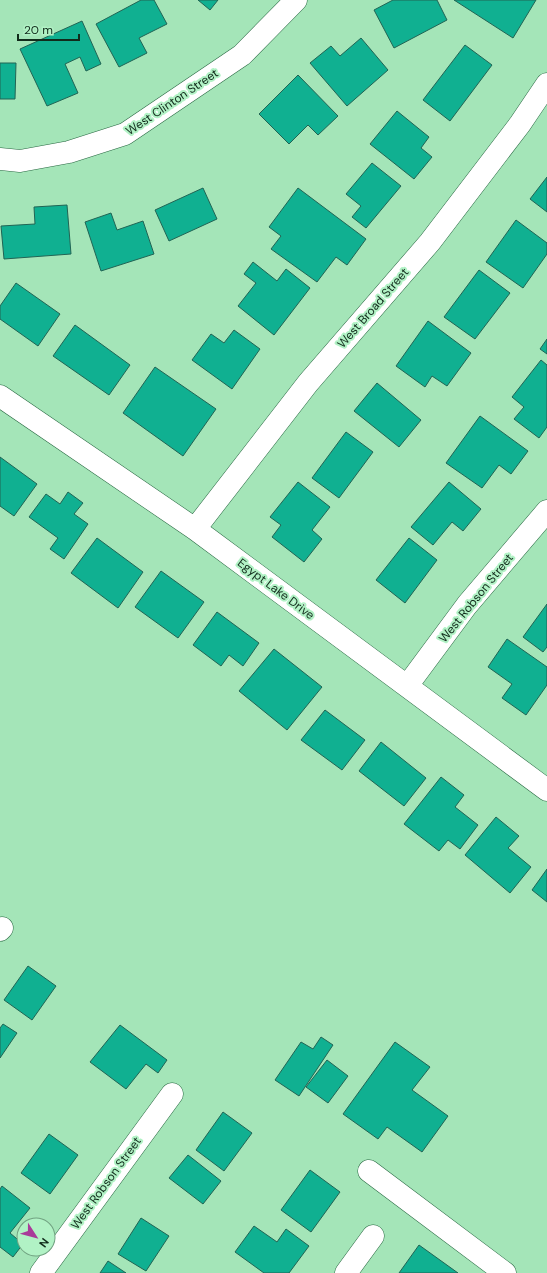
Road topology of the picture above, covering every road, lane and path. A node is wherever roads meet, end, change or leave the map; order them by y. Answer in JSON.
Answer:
{"nodes":[{"id":1,"x":296,"y":0,"type":"edge"},
{"id":2,"x":547,"y":84,"type":"edge"},
{"id":3,"x":0,"y":159,"type":"edge"},
{"id":4,"x":0,"y":396,"type":"edge"},
{"id":5,"x":547,"y":512,"type":"edge"},
{"id":6,"x":195,"y":529,"type":"junction"},
{"id":7,"x":407,"y":686,"type":"junction"},
{"id":8,"x":547,"y":790,"type":"edge"},
{"id":9,"x":172,"y":1094,"type":"dead end"},
{"id":10,"x":369,"y":1171,"type":"dead end"},
{"id":11,"x":373,"y":1236,"type":"dead end"},
{"id":12,"x":41,"y":1273,"type":"edge"},
{"id":13,"x":346,"y":1273,"type":"edge"},
{"id":14,"x":505,"y":1273,"type":"edge"}],
"edges":[{"from":1,"to":3,"type":"street","name":"West Clinton Street"},
{"from":2,"to":6,"type":"street","name":"West Broad Street"},
{"from":4,"to":6,"type":"street","name":"Egypt Lake Drive"},
{"from":5,"to":7,"type":"street","name":"West Robson Street"},
{"from":6,"to":7,"type":"street","name":"Egypt Lake Drive"},
{"from":7,"to":8,"type":"street","name":"Egypt Lake Drive"},
{"from":9,"to":12,"type":"street","name":"West Robson Street"},
{"from":10,"to":14,"type":"street"},
{"from":11,"to":13,"type":"street"}]}
